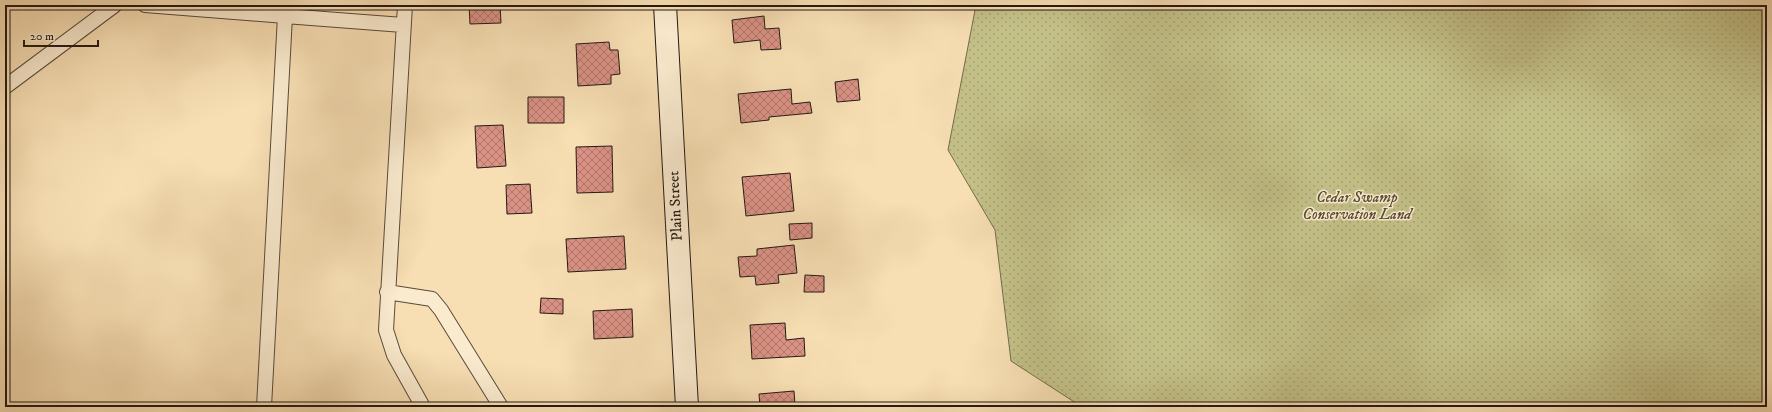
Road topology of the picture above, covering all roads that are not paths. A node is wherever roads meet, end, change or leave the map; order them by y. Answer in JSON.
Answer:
{"nodes":[{"id":1,"x":115,"y":5,"type":"edge"},
{"id":2,"x":145,"y":5,"type":"edge"},
{"id":3,"x":404,"y":5,"type":"edge"},
{"id":4,"x":665,"y":5,"type":"edge"},
{"id":5,"x":285,"y":16,"type":"junction"},
{"id":6,"x":403,"y":25,"type":"junction"},
{"id":7,"x":5,"y":87,"type":"edge"},
{"id":8,"x":387,"y":292,"type":"junction"},
{"id":9,"x":264,"y":407,"type":"edge"},
{"id":10,"x":423,"y":407,"type":"edge"},
{"id":11,"x":501,"y":407,"type":"edge"},
{"id":12,"x":686,"y":407,"type":"edge"}],
"edges":[{"from":1,"to":7,"type":"lane"},
{"from":2,"to":5,"type":"lane"},
{"from":3,"to":6,"type":"lane"},
{"from":4,"to":12,"type":"main road","name":"Plain Street"},
{"from":5,"to":6,"type":"lane"},
{"from":5,"to":9,"type":"lane"},
{"from":6,"to":8,"type":"lane"},
{"from":8,"to":10,"type":"lane"},
{"from":8,"to":11,"type":"lane"}]}
